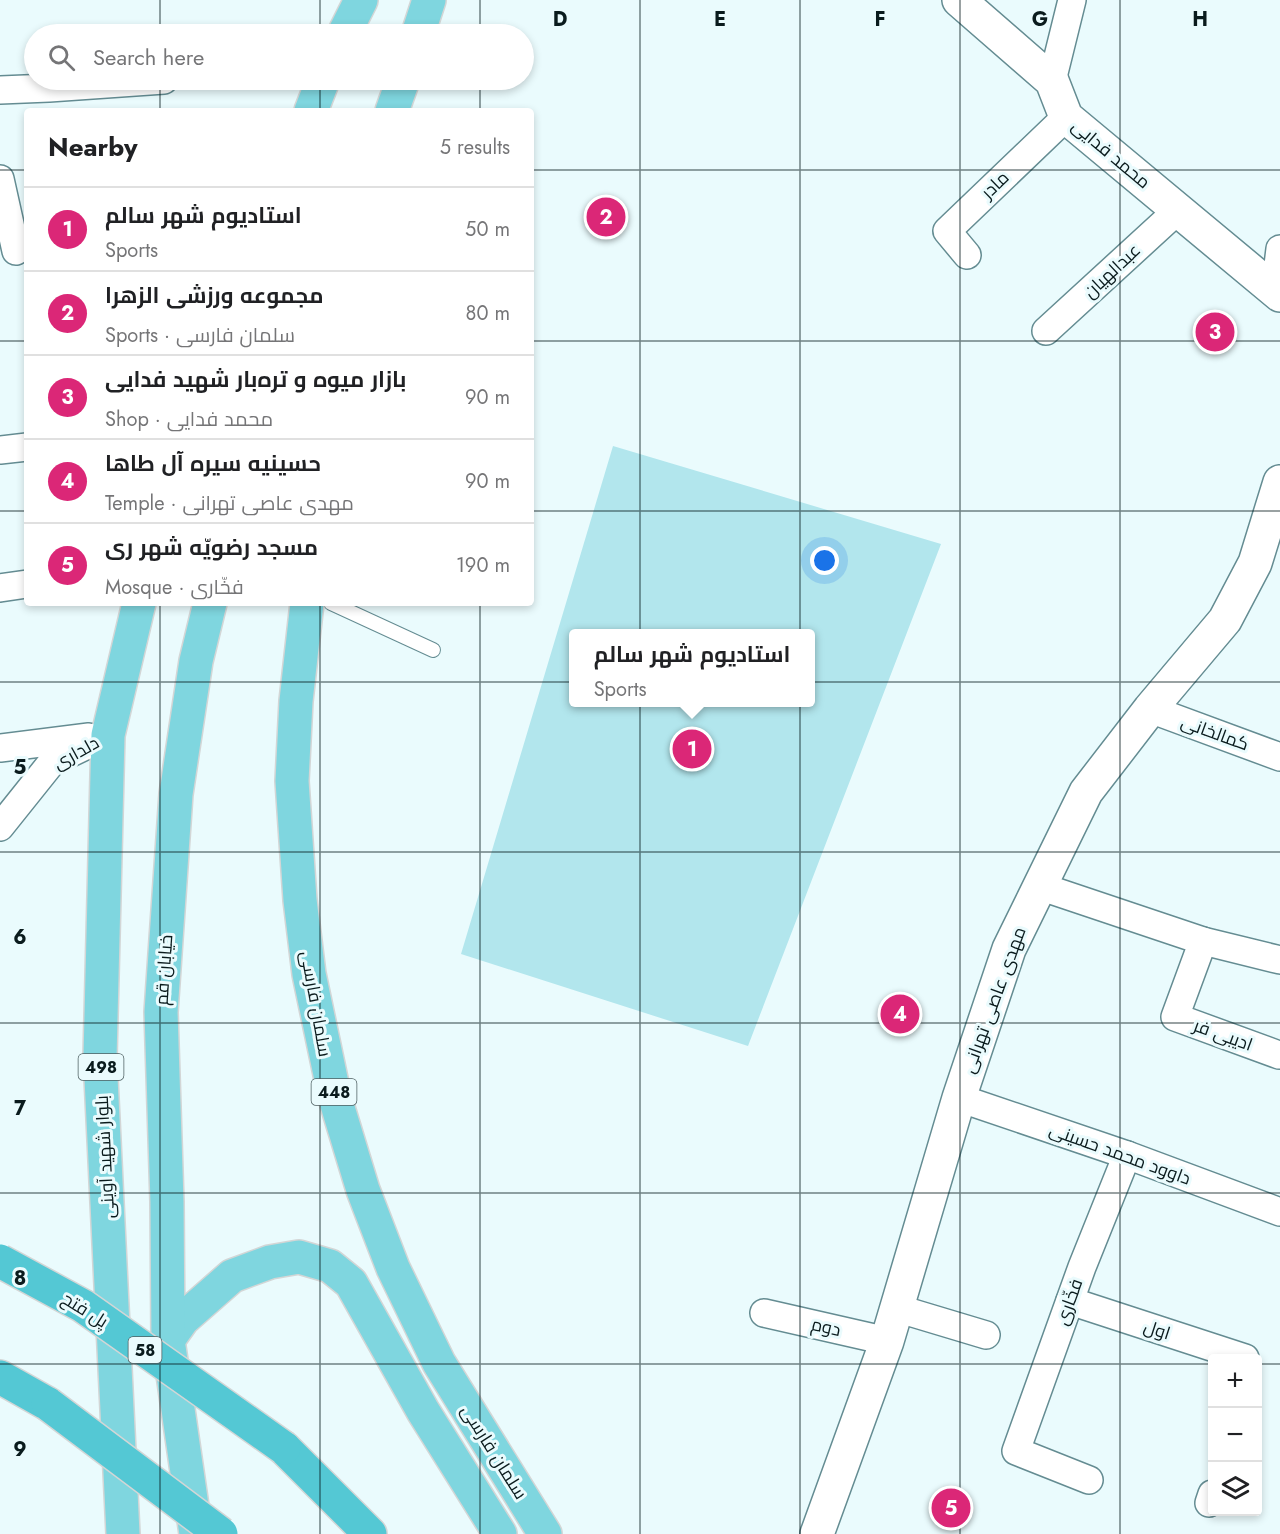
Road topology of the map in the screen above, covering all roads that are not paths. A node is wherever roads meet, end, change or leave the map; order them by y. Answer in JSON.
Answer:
{"nodes":[{"id":1,"x":361,"y":0,"type":"edge"},
{"id":2,"x":429,"y":0,"type":"edge"},
{"id":3,"x":1072,"y":0,"type":"edge"},
{"id":4,"x":970,"y":4,"type":"edge"},
{"id":5,"x":349,"y":24,"type":"edge"},
{"id":6,"x":421,"y":24,"type":"edge"},
{"id":7,"x":1052,"y":81,"type":"junction"},
{"id":8,"x":24,"y":89,"type":"edge"},
{"id":9,"x":0,"y":90,"type":"edge"},
{"id":10,"x":319,"y":90,"type":"edge"},
{"id":11,"x":312,"y":108,"type":"edge"},
{"id":12,"x":1066,"y":117,"type":"junction"},
{"id":13,"x":0,"y":179,"type":"edge"},
{"id":14,"x":1178,"y":210,"type":"junction"},
{"id":15,"x":1280,"y":249,"type":"edge"},
{"id":16,"x":14,"y":252,"type":"edge"},
{"id":17,"x":967,"y":255,"type":"dead end"},
{"id":18,"x":1277,"y":292,"type":"edge"},
{"id":19,"x":1046,"y":331,"type":"dead end"},
{"id":20,"x":24,"y":447,"type":"edge"},
{"id":21,"x":0,"y":450,"type":"edge"},
{"id":22,"x":1280,"y":482,"type":"edge"},
{"id":23,"x":1271,"y":542,"type":"edge"},
{"id":24,"x":24,"y":584,"type":"edge"},
{"id":25,"x":0,"y":588,"type":"edge"},
{"id":26,"x":138,"y":606,"type":"edge"},
{"id":27,"x":209,"y":606,"type":"edge"},
{"id":28,"x":307,"y":606,"type":"edge"},
{"id":29,"x":338,"y":606,"type":"edge"},
{"id":30,"x":433,"y":650,"type":"dead end"},
{"id":31,"x":1150,"y":709,"type":"junction"},
{"id":32,"x":108,"y":735,"type":"junction"},
{"id":33,"x":0,"y":748,"type":"edge"},
{"id":34,"x":1280,"y":756,"type":"edge"},
{"id":35,"x":0,"y":827,"type":"edge"},
{"id":36,"x":1039,"y":885,"type":"junction"},
{"id":37,"x":1203,"y":941,"type":"junction"},
{"id":38,"x":1280,"y":960,"type":"edge"},
{"id":39,"x":1279,"y":1055,"type":"edge"},
{"id":40,"x":959,"y":1098,"type":"junction"},
{"id":41,"x":1127,"y":1155,"type":"junction"},
{"id":42,"x":1280,"y":1212,"type":"edge"},
{"id":43,"x":0,"y":1261,"type":"edge"},
{"id":44,"x":1070,"y":1300,"type":"junction"},
{"id":45,"x":896,"y":1308,"type":"junction"},
{"id":46,"x":764,"y":1313,"type":"dead end"},
{"id":47,"x":986,"y":1335,"type":"dead end"},
{"id":48,"x":168,"y":1340,"type":"junction"},
{"id":49,"x":887,"y":1341,"type":"junction"},
{"id":50,"x":1230,"y":1354,"type":"edge"},
{"id":51,"x":0,"y":1377,"type":"edge"},
{"id":52,"x":1089,"y":1480,"type":"dead end"},
{"id":53,"x":123,"y":1534,"type":"edge"},
{"id":54,"x":196,"y":1534,"type":"edge"},
{"id":55,"x":220,"y":1534,"type":"edge"},
{"id":56,"x":370,"y":1534,"type":"edge"},
{"id":57,"x":500,"y":1534,"type":"edge"},
{"id":58,"x":545,"y":1534,"type":"edge"},
{"id":59,"x":817,"y":1534,"type":"edge"}],
"edges":[{"from":1,"to":5,"type":"main road"},
{"from":2,"to":6,"type":"main road"},
{"from":3,"to":7,"type":"street"},
{"from":4,"to":7,"type":"street","name":"محمد فدایی"},
{"from":7,"to":12,"type":"street","name":"محمد فدایی"},
{"from":8,"to":9,"type":"street"},
{"from":10,"to":11,"type":"main road"},
{"from":12,"to":14,"type":"street","name":"محمد فدایی"},
{"from":12,"to":17,"type":"street","name":"مادر"},
{"from":13,"to":16,"type":"street"},
{"from":14,"to":18,"type":"street","name":"محمد فدایی"},
{"from":14,"to":19,"type":"street","name":"عبدالهیان"},
{"from":15,"to":18,"type":"street"},
{"from":20,"to":21,"type":"street"},
{"from":22,"to":23,"type":"street","name":"مهدی عاصی تهرانی"},
{"from":23,"to":31,"type":"street","name":"مهدی عاصی تهرانی"},
{"from":24,"to":25,"type":"street"},
{"from":26,"to":32,"type":"main road","name":"بلوار شهید آوینی","number":"498"},
{"from":27,"to":48,"type":"main road","name":"خیابان قم"},
{"from":28,"to":58,"type":"main road","name":"سلمان فارسی","number":"448"},
{"from":29,"to":30,"type":"lane"},
{"from":31,"to":34,"type":"street","name":"کمالخانی"},
{"from":31,"to":36,"type":"street","name":"مهدی عاصی تهرانی"},
{"from":32,"to":33,"type":"street"},
{"from":32,"to":35,"type":"street","name":"دلداری"},
{"from":32,"to":53,"type":"main road","name":"بلوار شهید آوینی","number":"498"},
{"from":36,"to":37,"type":"street"},
{"from":36,"to":40,"type":"street","name":"مهدی عاصی تهرانی"},
{"from":37,"to":38,"type":"street"},
{"from":37,"to":39,"type":"street","name":"ادیبی فر"},
{"from":40,"to":41,"type":"street","name":"داوود محمد حسینی"},
{"from":40,"to":45,"type":"street","name":"مهدی عاصی تهرانی"},
{"from":41,"to":42,"type":"street","name":"داوود محمد حسینی"},
{"from":41,"to":44,"type":"street","name":"فخّاری"},
{"from":43,"to":56,"type":"highway","name":"پل فتح","number":"58","bridge":true},
{"from":44,"to":50,"type":"street","name":"اول"},
{"from":44,"to":52,"type":"street","name":"فخّاری"},
{"from":45,"to":47,"type":"street"},
{"from":45,"to":49,"type":"street","name":"مهدی عاصی تهرانی"},
{"from":46,"to":49,"type":"street","name":"دوم"},
{"from":48,"to":54,"type":"main road"},
{"from":48,"to":57,"type":"main road"},
{"from":49,"to":59,"type":"street","name":"مهدی عاصی تهرانی"},
{"from":51,"to":55,"type":"highway","bridge":true}]}
